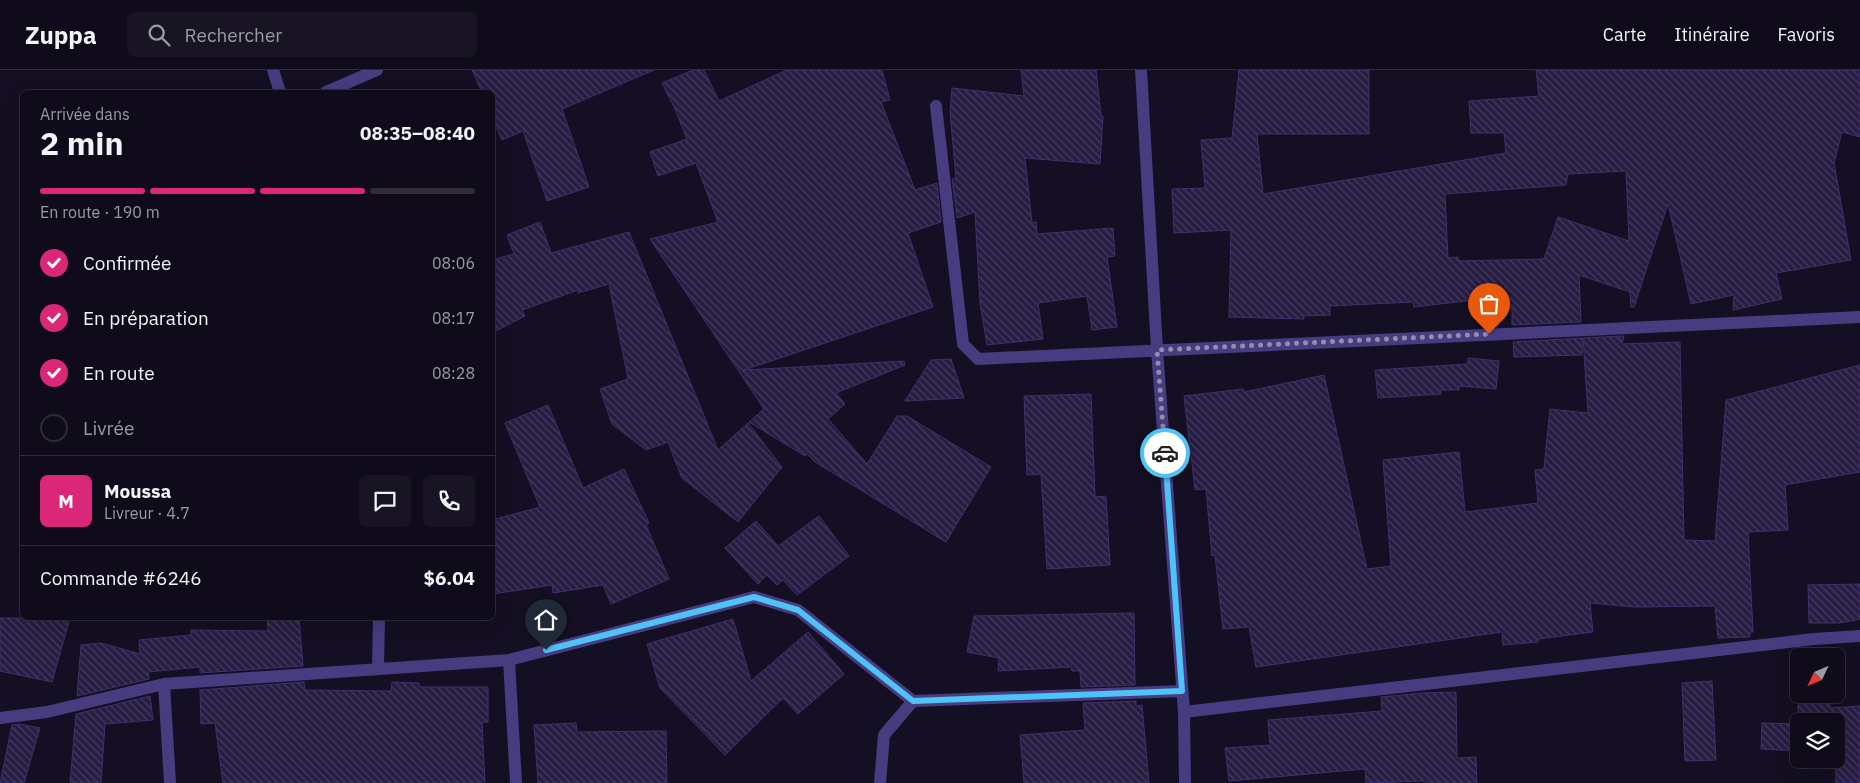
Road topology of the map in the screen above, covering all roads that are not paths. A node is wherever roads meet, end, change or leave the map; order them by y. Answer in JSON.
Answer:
{"nodes":[{"id":1,"x":273,"y":70,"type":"edge"},
{"id":2,"x":377,"y":70,"type":"edge"},
{"id":3,"x":1141,"y":70,"type":"edge"},
{"id":4,"x":279,"y":90,"type":"edge"},
{"id":5,"x":331,"y":90,"type":"edge"},
{"id":6,"x":936,"y":106,"type":"dead end"},
{"id":7,"x":1860,"y":317,"type":"edge"},
{"id":8,"x":1157,"y":350,"type":"junction"},
{"id":9,"x":379,"y":620,"type":"edge"},
{"id":10,"x":1860,"y":636,"type":"edge"},
{"id":11,"x":509,"y":660,"type":"junction"},
{"id":12,"x":378,"y":668,"type":"junction"},
{"id":13,"x":164,"y":684,"type":"junction"},
{"id":14,"x":1182,"y":691,"type":"junction"},
{"id":15,"x":913,"y":701,"type":"junction"},
{"id":16,"x":1184,"y":712,"type":"junction"},
{"id":17,"x":0,"y":718,"type":"edge"},
{"id":18,"x":170,"y":783,"type":"edge"},
{"id":19,"x":516,"y":783,"type":"edge"},
{"id":20,"x":880,"y":783,"type":"edge"},
{"id":21,"x":1185,"y":783,"type":"edge"}],
"edges":[{"from":1,"to":4,"type":"street"},
{"from":2,"to":5,"type":"street"},
{"from":3,"to":8,"type":"street"},
{"from":6,"to":8,"type":"street"},
{"from":7,"to":8,"type":"street"},
{"from":8,"to":14,"type":"street"},
{"from":9,"to":12,"type":"street"},
{"from":10,"to":16,"type":"street"},
{"from":11,"to":12,"type":"street"},
{"from":11,"to":15,"type":"street"},
{"from":11,"to":19,"type":"street"},
{"from":12,"to":13,"type":"street"},
{"from":13,"to":17,"type":"street"},
{"from":13,"to":18,"type":"street"},
{"from":14,"to":15,"type":"street"},
{"from":14,"to":16,"type":"street"},
{"from":15,"to":20,"type":"street"},
{"from":16,"to":21,"type":"street"}]}
